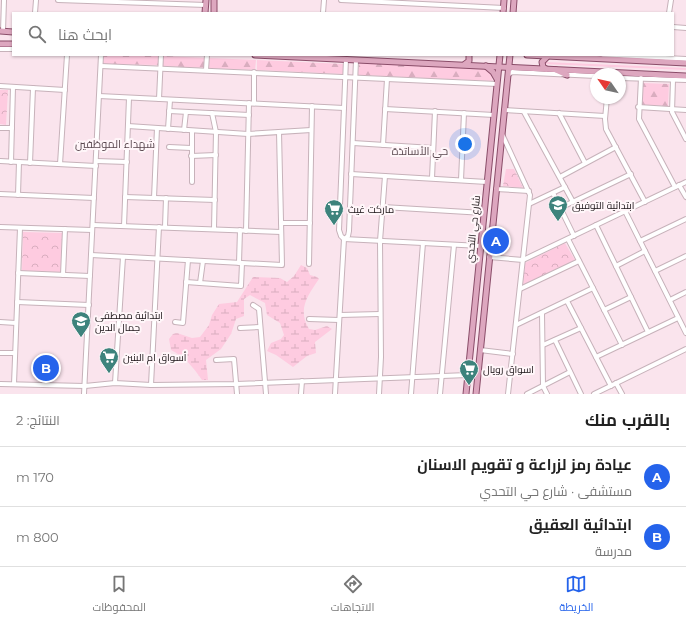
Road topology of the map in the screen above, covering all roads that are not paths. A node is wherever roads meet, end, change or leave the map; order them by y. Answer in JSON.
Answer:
{"nodes":[{"id":1,"x":4,"y":0,"type":"edge"},
{"id":2,"x":36,"y":0,"type":"edge"},
{"id":3,"x":58,"y":0,"type":"edge"},
{"id":4,"x":214,"y":0,"type":"edge"},
{"id":5,"x":324,"y":0,"type":"edge"},
{"id":6,"x":342,"y":0,"type":"edge"},
{"id":7,"x":461,"y":0,"type":"edge"},
{"id":8,"x":504,"y":0,"type":"edge"},
{"id":9,"x":514,"y":0,"type":"edge"},
{"id":10,"x":671,"y":0,"type":"edge"},
{"id":11,"x":94,"y":1,"type":"edge"},
{"id":12,"x":113,"y":1,"type":"edge"},
{"id":13,"x":206,"y":3,"type":"edge"},
{"id":14,"x":460,"y":6,"type":"junction"},
{"id":15,"x":504,"y":11,"type":"edge"},
{"id":16,"x":35,"y":12,"type":"edge"},
{"id":17,"x":214,"y":12,"type":"edge"},
{"id":18,"x":323,"y":12,"type":"edge"},
{"id":19,"x":513,"y":12,"type":"edge"},
{"id":20,"x":669,"y":12,"type":"edge"},
{"id":21,"x":674,"y":27,"type":"edge"},
{"id":22,"x":686,"y":28,"type":"edge"},
{"id":23,"x":1,"y":31,"type":"edge"},
{"id":24,"x":12,"y":32,"type":"edge"},
{"id":25,"x":0,"y":44,"type":"edge"},
{"id":26,"x":12,"y":44,"type":"edge"},
{"id":27,"x":0,"y":49,"type":"edge"},
{"id":28,"x":12,"y":49,"type":"edge"},
{"id":29,"x":67,"y":56,"type":"edge"},
{"id":30,"x":101,"y":56,"type":"edge"},
{"id":31,"x":161,"y":56,"type":"edge"},
{"id":32,"x":207,"y":56,"type":"edge"},
{"id":33,"x":284,"y":56,"type":"edge"},
{"id":34,"x":469,"y":56,"type":"edge"},
{"id":35,"x":500,"y":56,"type":"edge"},
{"id":36,"x":510,"y":56,"type":"edge"},
{"id":37,"x":537,"y":56,"type":"edge"},
{"id":38,"x":564,"y":56,"type":"edge"},
{"id":39,"x":666,"y":56,"type":"edge"},
{"id":40,"x":548,"y":57,"type":"junction"},
{"id":41,"x":346,"y":59,"type":"junction"},
{"id":42,"x":686,"y":59,"type":"edge"},
{"id":43,"x":356,"y":60,"type":"junction"},
{"id":44,"x":686,"y":63,"type":"edge"},
{"id":45,"x":464,"y":65,"type":"junction"},
{"id":46,"x":101,"y":66,"type":"junction"},
{"id":47,"x":483,"y":66,"type":"junction"},
{"id":48,"x":499,"y":66,"type":"junction"},
{"id":49,"x":508,"y":67,"type":"junction"},
{"id":50,"x":160,"y":68,"type":"junction"},
{"id":51,"x":548,"y":69,"type":"junction"},
{"id":52,"x":206,"y":70,"type":"junction"},
{"id":53,"x":254,"y":72,"type":"junction"},
{"id":54,"x":567,"y":75,"type":"junction"},
{"id":55,"x":507,"y":76,"type":"junction"},
{"id":56,"x":590,"y":76,"type":"edge"},
{"id":57,"x":686,"y":76,"type":"edge"},
{"id":58,"x":346,"y":77,"type":"junction"},
{"id":59,"x":355,"y":77,"type":"junction"},
{"id":60,"x":387,"y":78,"type":"junction"},
{"id":61,"x":626,"y":78,"type":"edge"},
{"id":62,"x":641,"y":78,"type":"junction"},
{"id":63,"x":673,"y":80,"type":"junction"},
{"id":64,"x":686,"y":80,"type":"edge"},
{"id":65,"x":497,"y":84,"type":"junction"},
{"id":66,"x":0,"y":86,"type":"edge"},
{"id":67,"x":13,"y":87,"type":"junction"},
{"id":68,"x":33,"y":88,"type":"junction"},
{"id":69,"x":65,"y":90,"type":"junction"},
{"id":70,"x":99,"y":96,"type":"junction"},
{"id":71,"x":129,"y":98,"type":"junction"},
{"id":72,"x":159,"y":99,"type":"junction"},
{"id":73,"x":170,"y":100,"type":"junction"},
{"id":74,"x":251,"y":103,"type":"junction"},
{"id":75,"x":606,"y":104,"type":"edge"},
{"id":76,"x":495,"y":105,"type":"junction"},
{"id":77,"x":312,"y":106,"type":"junction"},
{"id":78,"x":638,"y":107,"type":"junction"},
{"id":79,"x":344,"y":108,"type":"junction"},
{"id":80,"x":504,"y":108,"type":"junction"},
{"id":81,"x":385,"y":109,"type":"junction"},
{"id":82,"x":672,"y":109,"type":"junction"},
{"id":83,"x":686,"y":110,"type":"edge"},
{"id":84,"x":169,"y":111,"type":"junction"},
{"id":85,"x":434,"y":111,"type":"junction"},
{"id":86,"x":186,"y":112,"type":"junction"},
{"id":87,"x":524,"y":112,"type":"junction"},
{"id":88,"x":212,"y":113,"type":"junction"},
{"id":89,"x":464,"y":113,"type":"junction"},
{"id":90,"x":559,"y":114,"type":"junction"},
{"id":91,"x":249,"y":115,"type":"junction"},
{"id":92,"x":494,"y":115,"type":"junction"},
{"id":93,"x":605,"y":116,"type":"junction"},
{"id":94,"x":128,"y":126,"type":"junction"},
{"id":95,"x":0,"y":128,"type":"edge"},
{"id":96,"x":12,"y":128,"type":"junction"},
{"id":97,"x":157,"y":128,"type":"junction"},
{"id":98,"x":168,"y":129,"type":"junction"},
{"id":99,"x":184,"y":130,"type":"junction"},
{"id":100,"x":192,"y":130,"type":"junction"},
{"id":101,"x":311,"y":130,"type":"junction"},
{"id":102,"x":216,"y":132,"type":"junction"},
{"id":103,"x":279,"y":132,"type":"junction"},
{"id":104,"x":502,"y":133,"type":"junction"},
{"id":105,"x":248,"y":134,"type":"junction"},
{"id":106,"x":686,"y":139,"type":"edge"},
{"id":107,"x":353,"y":143,"type":"junction"},
{"id":108,"x":383,"y":145,"type":"junction"},
{"id":109,"x":169,"y":147,"type":"dead end"},
{"id":110,"x":616,"y":147,"type":"junction"},
{"id":111,"x":191,"y":148,"type":"junction"},
{"id":112,"x":433,"y":148,"type":"junction"},
{"id":113,"x":216,"y":155,"type":"junction"},
{"id":114,"x":191,"y":156,"type":"junction"},
{"id":115,"x":0,"y":161,"type":"edge"},
{"id":116,"x":11,"y":162,"type":"junction"},
{"id":117,"x":19,"y":162,"type":"junction"},
{"id":118,"x":127,"y":162,"type":"junction"},
{"id":119,"x":30,"y":163,"type":"junction"},
{"id":120,"x":96,"y":163,"type":"junction"},
{"id":121,"x":585,"y":163,"type":"junction"},
{"id":122,"x":60,"y":164,"type":"junction"},
{"id":123,"x":351,"y":174,"type":"junction"},
{"id":124,"x":631,"y":174,"type":"junction"},
{"id":125,"x":386,"y":176,"type":"junction"},
{"id":126,"x":560,"y":177,"type":"junction"},
{"id":127,"x":432,"y":178,"type":"junction"},
{"id":128,"x":461,"y":180,"type":"junction"},
{"id":129,"x":192,"y":182,"type":"dead end"},
{"id":130,"x":487,"y":182,"type":"junction"},
{"id":131,"x":686,"y":182,"type":"edge"},
{"id":132,"x":677,"y":186,"type":"junction"},
{"id":133,"x":565,"y":187,"type":"junction"},
{"id":134,"x":496,"y":189,"type":"junction"},
{"id":135,"x":529,"y":191,"type":"junction"},
{"id":136,"x":553,"y":193,"type":"junction"},
{"id":137,"x":0,"y":194,"type":"edge"},
{"id":138,"x":18,"y":195,"type":"junction"},
{"id":139,"x":125,"y":197,"type":"junction"},
{"id":140,"x":686,"y":197,"type":"edge"},
{"id":141,"x":94,"y":198,"type":"junction"},
{"id":142,"x":154,"y":198,"type":"junction"},
{"id":143,"x":166,"y":198,"type":"junction"},
{"id":144,"x":215,"y":200,"type":"junction"},
{"id":145,"x":573,"y":202,"type":"junction"},
{"id":146,"x":645,"y":202,"type":"junction"},
{"id":147,"x":529,"y":204,"type":"junction"},
{"id":148,"x":383,"y":207,"type":"junction"},
{"id":149,"x":560,"y":208,"type":"junction"},
{"id":150,"x":625,"y":212,"type":"junction"},
{"id":151,"x":484,"y":213,"type":"junction"},
{"id":152,"x":686,"y":219,"type":"edge"},
{"id":153,"x":493,"y":222,"type":"junction"},
{"id":154,"x":281,"y":223,"type":"junction"},
{"id":155,"x":483,"y":223,"type":"junction"},
{"id":156,"x":310,"y":224,"type":"junction"},
{"id":157,"x":93,"y":225,"type":"junction"},
{"id":158,"x":596,"y":225,"type":"junction"},
{"id":159,"x":124,"y":226,"type":"junction"},
{"id":160,"x":0,"y":227,"type":"edge"},
{"id":161,"x":159,"y":227,"type":"junction"},
{"id":162,"x":20,"y":228,"type":"junction"},
{"id":163,"x":165,"y":228,"type":"junction"},
{"id":164,"x":65,"y":229,"type":"junction"},
{"id":165,"x":214,"y":229,"type":"junction"},
{"id":166,"x":92,"y":230,"type":"junction"},
{"id":167,"x":240,"y":230,"type":"junction"},
{"id":168,"x":246,"y":230,"type":"junction"},
{"id":169,"x":281,"y":232,"type":"junction"},
{"id":170,"x":574,"y":236,"type":"junction"},
{"id":171,"x":482,"y":237,"type":"junction"},
{"id":172,"x":491,"y":237,"type":"junction"},
{"id":173,"x":344,"y":239,"type":"junction"},
{"id":174,"x":568,"y":239,"type":"junction"},
{"id":175,"x":380,"y":241,"type":"junction"},
{"id":176,"x":640,"y":241,"type":"junction"},
{"id":177,"x":422,"y":243,"type":"junction"},
{"id":178,"x":454,"y":244,"type":"junction"},
{"id":179,"x":481,"y":246,"type":"junction"},
{"id":180,"x":644,"y":251,"type":"junction"},
{"id":181,"x":91,"y":255,"type":"junction"},
{"id":182,"x":686,"y":256,"type":"edge"},
{"id":183,"x":123,"y":257,"type":"junction"},
{"id":184,"x":489,"y":257,"type":"junction"},
{"id":185,"x":157,"y":259,"type":"junction"},
{"id":186,"x":188,"y":260,"type":"junction"},
{"id":187,"x":523,"y":260,"type":"junction"},
{"id":188,"x":203,"y":261,"type":"junction"},
{"id":189,"x":579,"y":261,"type":"junction"},
{"id":190,"x":241,"y":263,"type":"junction"},
{"id":191,"x":309,"y":264,"type":"dead end"},
{"id":192,"x":616,"y":266,"type":"junction"},
{"id":193,"x":655,"y":271,"type":"junction"},
{"id":194,"x":18,"y":273,"type":"junction"},
{"id":195,"x":63,"y":275,"type":"junction"},
{"id":196,"x":90,"y":276,"type":"junction"},
{"id":197,"x":186,"y":282,"type":"junction"},
{"id":198,"x":200,"y":283,"type":"junction"},
{"id":199,"x":477,"y":286,"type":"junction"},
{"id":200,"x":486,"y":286,"type":"junction"},
{"id":201,"x":593,"y":288,"type":"junction"},
{"id":202,"x":520,"y":289,"type":"junction"},
{"id":203,"x":686,"y":292,"type":"edge"},
{"id":204,"x":631,"y":296,"type":"junction"},
{"id":205,"x":670,"y":300,"type":"junction"},
{"id":206,"x":567,"y":301,"type":"junction"},
{"id":207,"x":17,"y":302,"type":"junction"},
{"id":208,"x":89,"y":305,"type":"junction"},
{"id":209,"x":253,"y":305,"type":"dead end"},
{"id":210,"x":474,"y":305,"type":"junction"},
{"id":211,"x":484,"y":307,"type":"junction"},
{"id":212,"x":604,"y":310,"type":"junction"},
{"id":213,"x":542,"y":313,"type":"junction"},
{"id":214,"x":380,"y":314,"type":"junction"},
{"id":215,"x":340,"y":315,"type":"junction"},
{"id":216,"x":678,"y":318,"type":"junction"},
{"id":217,"x":309,"y":319,"type":"dead end"},
{"id":218,"x":339,"y":320,"type":"junction"},
{"id":219,"x":0,"y":322,"type":"edge"},
{"id":220,"x":174,"y":322,"type":"dead end"},
{"id":221,"x":16,"y":323,"type":"junction"},
{"id":222,"x":516,"y":325,"type":"junction"},
{"id":223,"x":260,"y":327,"type":"junction"},
{"id":224,"x":240,"y":328,"type":"dead end"},
{"id":225,"x":581,"y":328,"type":"junction"},
{"id":226,"x":648,"y":332,"type":"junction"},
{"id":227,"x":686,"y":333,"type":"edge"},
{"id":228,"x":555,"y":340,"type":"junction"},
{"id":229,"x":543,"y":345,"type":"junction"},
{"id":230,"x":622,"y":345,"type":"junction"},
{"id":231,"x":686,"y":349,"type":"edge"},
{"id":232,"x":480,"y":350,"type":"junction"},
{"id":233,"x":0,"y":353,"type":"edge"},
{"id":234,"x":15,"y":354,"type":"junction"},
{"id":235,"x":513,"y":354,"type":"junction"},
{"id":236,"x":596,"y":357,"type":"junction"},
{"id":237,"x":216,"y":360,"type":"dead end"},
{"id":238,"x":570,"y":372,"type":"junction"},
{"id":239,"x":468,"y":375,"type":"junction"},
{"id":240,"x":442,"y":376,"type":"junction"},
{"id":241,"x":412,"y":378,"type":"junction"},
{"id":242,"x":380,"y":379,"type":"junction"},
{"id":243,"x":336,"y":380,"type":"junction"},
{"id":244,"x":302,"y":381,"type":"junction"},
{"id":245,"x":115,"y":383,"type":"junction"},
{"id":246,"x":265,"y":383,"type":"junction"},
{"id":247,"x":616,"y":383,"type":"junction"},
{"id":248,"x":0,"y":384,"type":"edge"},
{"id":249,"x":14,"y":384,"type":"junction"},
{"id":250,"x":236,"y":384,"type":"junction"},
{"id":251,"x":151,"y":385,"type":"junction"},
{"id":252,"x":85,"y":386,"type":"junction"},
{"id":253,"x":543,"y":386,"type":"junction"},
{"id":254,"x":611,"y":386,"type":"junction"},
{"id":255,"x":84,"y":394,"type":"edge"},
{"id":256,"x":237,"y":394,"type":"edge"},
{"id":257,"x":266,"y":394,"type":"edge"},
{"id":258,"x":301,"y":394,"type":"edge"},
{"id":259,"x":335,"y":394,"type":"edge"},
{"id":260,"x":379,"y":394,"type":"edge"},
{"id":261,"x":411,"y":394,"type":"edge"},
{"id":262,"x":440,"y":394,"type":"edge"},
{"id":263,"x":466,"y":394,"type":"edge"},
{"id":264,"x":476,"y":394,"type":"edge"},
{"id":265,"x":508,"y":394,"type":"edge"},
{"id":266,"x":527,"y":394,"type":"edge"},
{"id":267,"x":547,"y":394,"type":"edge"},
{"id":268,"x":581,"y":394,"type":"edge"},
{"id":269,"x":594,"y":394,"type":"edge"},
{"id":270,"x":622,"y":394,"type":"edge"}],
"edges":[{"from":1,"to":23,"type":"street"},
{"from":2,"to":16,"type":"street"},
{"from":3,"to":11,"type":"street"},
{"from":4,"to":17,"type":"main road"},
{"from":5,"to":18,"type":"street"},
{"from":6,"to":14,"type":"street"},
{"from":7,"to":14,"type":"street"},
{"from":8,"to":15,"type":"main road"},
{"from":9,"to":19,"type":"main road"},
{"from":10,"to":20,"type":"street"},
{"from":11,"to":12,"type":"street"},
{"from":12,"to":13,"type":"street"},
{"from":14,"to":15,"type":"street"},
{"from":21,"to":22,"type":"street"},
{"from":23,"to":24,"type":"main road"},
{"from":25,"to":26,"type":"main road"},
{"from":27,"to":28,"type":"street"},
{"from":29,"to":69,"type":"street"},
{"from":30,"to":46,"type":"street"},
{"from":31,"to":50,"type":"street"},
{"from":32,"to":52,"type":"street"},
{"from":33,"to":41,"type":"main road"},
{"from":34,"to":45,"type":"main road"},
{"from":35,"to":48,"type":"main road","name":"شارع حي التحدي"},
{"from":36,"to":49,"type":"main road","name":"شارع حي التحدي"},
{"from":37,"to":40,"type":"main road"},
{"from":38,"to":40,"type":"main road"},
{"from":38,"to":44,"type":"main road"},
{"from":39,"to":42,"type":"street"},
{"from":40,"to":51,"type":"main road"},
{"from":41,"to":43,"type":"main road"},
{"from":41,"to":58,"type":"street"},
{"from":43,"to":45,"type":"main road"},
{"from":43,"to":59,"type":"street"},
{"from":45,"to":47,"type":"main road"},
{"from":46,"to":50,"type":"street"},
{"from":46,"to":70,"type":"street"},
{"from":47,"to":48,"type":"main road"},
{"from":47,"to":65,"type":"main road"},
{"from":48,"to":49,"type":"main road"},
{"from":48,"to":65,"type":"main road","name":"شارع حي التحدي"},
{"from":49,"to":51,"type":"main road"},
{"from":49,"to":55,"type":"main road","name":"شارع حي التحدي"},
{"from":50,"to":52,"type":"street"},
{"from":50,"to":72,"type":"street"},
{"from":51,"to":54,"type":"main road"},
{"from":51,"to":57,"type":"main road"},
{"from":52,"to":53,"type":"street"},
{"from":53,"to":58,"type":"street"},
{"from":53,"to":74,"type":"street"},
{"from":54,"to":55,"type":"street"},
{"from":54,"to":56,"type":"street"},
{"from":55,"to":80,"type":"main road","name":"شارع حي التحدي"},
{"from":58,"to":59,"type":"street"},
{"from":58,"to":79,"type":"street"},
{"from":59,"to":60,"type":"street"},
{"from":59,"to":107,"type":"street"},
{"from":60,"to":65,"type":"street"},
{"from":60,"to":81,"type":"street"},
{"from":61,"to":62,"type":"street"},
{"from":62,"to":63,"type":"street"},
{"from":62,"to":78,"type":"street"},
{"from":63,"to":64,"type":"street"},
{"from":63,"to":82,"type":"street"},
{"from":65,"to":76,"type":"main road","name":"شارع حي التحدي"},
{"from":66,"to":67,"type":"street"},
{"from":67,"to":68,"type":"street"},
{"from":67,"to":96,"type":"street"},
{"from":68,"to":69,"type":"street"},
{"from":68,"to":119,"type":"street"},
{"from":69,"to":122,"type":"street"},
{"from":70,"to":71,"type":"street"},
{"from":70,"to":120,"type":"street"},
{"from":71,"to":72,"type":"street"},
{"from":71,"to":94,"type":"street"},
{"from":72,"to":73,"type":"street"},
{"from":73,"to":74,"type":"street"},
{"from":73,"to":84,"type":"street"},
{"from":74,"to":77,"type":"street"},
{"from":74,"to":91,"type":"street"},
{"from":75,"to":93,"type":"street"},
{"from":76,"to":80,"type":"main road"},
{"from":76,"to":92,"type":"main road","name":"شارع حي التحدي"},
{"from":77,"to":79,"type":"street"},
{"from":77,"to":101,"type":"street"},
{"from":78,"to":82,"type":"street"},
{"from":78,"to":132,"type":"street"},
{"from":79,"to":173,"type":"street"},
{"from":80,"to":87,"type":"street"},
{"from":80,"to":104,"type":"main road","name":"شارع حي التحدي"},
{"from":81,"to":85,"type":"street"},
{"from":81,"to":108,"type":"street"},
{"from":82,"to":83,"type":"street"},
{"from":82,"to":106,"type":"street"},
{"from":84,"to":86,"type":"street"},
{"from":84,"to":98,"type":"street"},
{"from":85,"to":89,"type":"street"},
{"from":85,"to":112,"type":"street"},
{"from":86,"to":88,"type":"street"},
{"from":86,"to":99,"type":"street"},
{"from":87,"to":90,"type":"street"},
{"from":87,"to":126,"type":"street"},
{"from":88,"to":91,"type":"street"},
{"from":88,"to":102,"type":"street"},
{"from":89,"to":92,"type":"street"},
{"from":89,"to":128,"type":"street"},
{"from":90,"to":93,"type":"street"},
{"from":90,"to":121,"type":"street"},
{"from":91,"to":105,"type":"street"},
{"from":92,"to":130,"type":"main road","name":"شارع حي التحدي"},
{"from":93,"to":110,"type":"street"},
{"from":94,"to":97,"type":"street"},
{"from":94,"to":118,"type":"street"},
{"from":95,"to":96,"type":"street"},
{"from":96,"to":116,"type":"street"},
{"from":97,"to":98,"type":"street"},
{"from":97,"to":142,"type":"street"},
{"from":98,"to":99,"type":"street"},
{"from":99,"to":100,"type":"street"},
{"from":100,"to":102,"type":"street"},
{"from":100,"to":111,"type":"street"},
{"from":101,"to":103,"type":"street"},
{"from":101,"to":156,"type":"street"},
{"from":102,"to":105,"type":"street"},
{"from":102,"to":113,"type":"street"},
{"from":103,"to":105,"type":"street"},
{"from":103,"to":154,"type":"street"},
{"from":104,"to":134,"type":"main road","name":"شارع حي التحدي"},
{"from":104,"to":135,"type":"street"},
{"from":105,"to":168,"type":"street"},
{"from":107,"to":108,"type":"street"},
{"from":107,"to":123,"type":"street"},
{"from":108,"to":112,"type":"street"},
{"from":109,"to":111,"type":"street"},
{"from":110,"to":121,"type":"street"},
{"from":110,"to":124,"type":"street"},
{"from":111,"to":114,"type":"street"},
{"from":112,"to":127,"type":"street"},
{"from":113,"to":114,"type":"street"},
{"from":113,"to":144,"type":"street"},
{"from":114,"to":129,"type":"street"},
{"from":115,"to":116,"type":"street"},
{"from":116,"to":117,"type":"street"},
{"from":117,"to":119,"type":"street"},
{"from":117,"to":138,"type":"street"},
{"from":118,"to":120,"type":"street"},
{"from":118,"to":139,"type":"street"},
{"from":119,"to":122,"type":"street"},
{"from":120,"to":122,"type":"street"},
{"from":120,"to":141,"type":"street"},
{"from":121,"to":126,"type":"street"},
{"from":123,"to":125,"type":"street"},
{"from":123,"to":173,"type":"street"},
{"from":124,"to":145,"type":"street"},
{"from":124,"to":146,"type":"street"},
{"from":125,"to":127,"type":"street"},
{"from":125,"to":148,"type":"street"},
{"from":126,"to":133,"type":"street"},
{"from":127,"to":128,"type":"street"},
{"from":128,"to":130,"type":"street"},
{"from":130,"to":151,"type":"main road","name":"شارع حي التحدي"},
{"from":131,"to":132,"type":"street"},
{"from":132,"to":140,"type":"street"},
{"from":132,"to":146,"type":"street"},
{"from":133,"to":136,"type":"street"},
{"from":133,"to":145,"type":"street"},
{"from":134,"to":135,"type":"street"},
{"from":134,"to":153,"type":"main road","name":"شارع حي التحدي"},
{"from":135,"to":147,"type":"street"},
{"from":136,"to":147,"type":"street"},
{"from":136,"to":149,"type":"street"},
{"from":137,"to":138,"type":"street"},
{"from":138,"to":141,"type":"street"},
{"from":139,"to":142,"type":"street"},
{"from":139,"to":159,"type":"street"},
{"from":141,"to":157,"type":"street"},
{"from":142,"to":143,"type":"street"},
{"from":143,"to":144,"type":"street"},
{"from":143,"to":163,"type":"street"},
{"from":144,"to":165,"type":"street"},
{"from":145,"to":149,"type":"street"},
{"from":146,"to":150,"type":"street"},
{"from":147,"to":187,"type":"street"},
{"from":148,"to":151,"type":"street"},
{"from":148,"to":175,"type":"street"},
{"from":149,"to":170,"type":"street"},
{"from":150,"to":158,"type":"street"},
{"from":150,"to":176,"type":"street"},
{"from":151,"to":155,"type":"main road","name":"شارع حي التحدي"},
{"from":152,"to":176,"type":"street"},
{"from":153,"to":155,"type":"main road"},
{"from":153,"to":172,"type":"main road","name":"شارع حي التحدي"},
{"from":154,"to":156,"type":"street"},
{"from":154,"to":169,"type":"street"},
{"from":155,"to":171,"type":"main road","name":"شارع حي التحدي"},
{"from":156,"to":191,"type":"street"},
{"from":157,"to":159,"type":"street"},
{"from":157,"to":166,"type":"street"},
{"from":158,"to":170,"type":"street"},
{"from":158,"to":192,"type":"street"},
{"from":159,"to":161,"type":"street"},
{"from":160,"to":162,"type":"street"},
{"from":161,"to":163,"type":"street"},
{"from":161,"to":185,"type":"street"},
{"from":162,"to":164,"type":"street"},
{"from":162,"to":194,"type":"street"},
{"from":163,"to":165,"type":"street"},
{"from":164,"to":166,"type":"street"},
{"from":164,"to":195,"type":"street"},
{"from":165,"to":167,"type":"street"},
{"from":166,"to":181,"type":"street"},
{"from":167,"to":168,"type":"street"},
{"from":167,"to":190,"type":"street"},
{"from":168,"to":169,"type":"street"},
{"from":169,"to":190,"type":"street"},
{"from":170,"to":174,"type":"street"},
{"from":171,"to":172,"type":"main road"},
{"from":171,"to":179,"type":"main road","name":"شارع حي التحدي"},
{"from":172,"to":184,"type":"main road","name":"شارع حي التحدي"},
{"from":173,"to":175,"type":"street"},
{"from":173,"to":215,"type":"street"},
{"from":174,"to":187,"type":"street"},
{"from":174,"to":189,"type":"street"},
{"from":175,"to":177,"type":"street"},
{"from":175,"to":214,"type":"street"},
{"from":176,"to":180,"type":"street"},
{"from":177,"to":178,"type":"street"},
{"from":177,"to":241,"type":"street"},
{"from":178,"to":179,"type":"street"},
{"from":178,"to":240,"type":"street"},
{"from":179,"to":199,"type":"main road","name":"شارع حي التحدي"},
{"from":180,"to":192,"type":"street"},
{"from":180,"to":193,"type":"street"},
{"from":181,"to":183,"type":"street"},
{"from":181,"to":196,"type":"street"},
{"from":182,"to":193,"type":"street"},
{"from":183,"to":185,"type":"street"},
{"from":183,"to":245,"type":"street"},
{"from":184,"to":187,"type":"street"},
{"from":184,"to":200,"type":"main road","name":"شارع حي التحدي"},
{"from":185,"to":186,"type":"street"},
{"from":185,"to":251,"type":"street"},
{"from":186,"to":188,"type":"street"},
{"from":186,"to":197,"type":"street"},
{"from":187,"to":202,"type":"street"},
{"from":188,"to":190,"type":"street"},
{"from":188,"to":198,"type":"street"},
{"from":189,"to":201,"type":"street"},
{"from":189,"to":202,"type":"street"},
{"from":190,"to":198,"type":"street"},
{"from":192,"to":204,"type":"street"},
{"from":193,"to":205,"type":"street"},
{"from":194,"to":195,"type":"street"},
{"from":194,"to":207,"type":"street"},
{"from":195,"to":196,"type":"street"},
{"from":196,"to":208,"type":"street"},
{"from":197,"to":198,"type":"street"},
{"from":197,"to":220,"type":"street"},
{"from":199,"to":200,"type":"main road"},
{"from":199,"to":210,"type":"main road","name":"شارع حي التحدي"},
{"from":200,"to":211,"type":"main road","name":"شارع حي التحدي"},
{"from":201,"to":206,"type":"street"},
{"from":201,"to":212,"type":"street"},
{"from":202,"to":222,"type":"street"},
{"from":203,"to":205,"type":"street"},
{"from":204,"to":212,"type":"street"},
{"from":204,"to":226,"type":"street"},
{"from":205,"to":216,"type":"street"},
{"from":206,"to":213,"type":"street"},
{"from":206,"to":225,"type":"street"},
{"from":207,"to":208,"type":"street"},
{"from":207,"to":221,"type":"street"},
{"from":208,"to":252,"type":"street"},
{"from":209,"to":223,"type":"street"},
{"from":210,"to":211,"type":"main road"},
{"from":210,"to":239,"type":"main road","name":"شارع حي التحدي"},
{"from":211,"to":232,"type":"main road","name":"شارع حي التحدي"},
{"from":212,"to":230,"type":"street"},
{"from":213,"to":222,"type":"street"},
{"from":213,"to":229,"type":"street"},
{"from":214,"to":215,"type":"street"},
{"from":214,"to":242,"type":"street"},
{"from":215,"to":218,"type":"street"},
{"from":216,"to":226,"type":"street"},
{"from":216,"to":227,"type":"street"},
{"from":217,"to":218,"type":"street"},
{"from":218,"to":243,"type":"street"},
{"from":219,"to":221,"type":"street"},
{"from":221,"to":234,"type":"street"},
{"from":222,"to":235,"type":"street"},
{"from":223,"to":224,"type":"street"},
{"from":223,"to":246,"type":"street"},
{"from":225,"to":228,"type":"street"},
{"from":225,"to":236,"type":"street"},
{"from":226,"to":230,"type":"street"},
{"from":228,"to":229,"type":"street"},
{"from":228,"to":238,"type":"street"},
{"from":229,"to":253,"type":"street"},
{"from":230,"to":236,"type":"street"},
{"from":231,"to":247,"type":"street"},
{"from":232,"to":235,"type":"street"},
{"from":232,"to":264,"type":"main road","name":"شارع حي التحدي"},
{"from":233,"to":234,"type":"street"},
{"from":234,"to":249,"type":"street"},
{"from":235,"to":265,"type":"street"},
{"from":236,"to":254,"type":"street"},
{"from":237,"to":250,"type":"street"},
{"from":238,"to":253,"type":"street"},
{"from":238,"to":268,"type":"street"},
{"from":239,"to":240,"type":"street"},
{"from":239,"to":263,"type":"main road","name":"شارع حي التحدي"},
{"from":240,"to":241,"type":"street"},
{"from":240,"to":262,"type":"street"},
{"from":241,"to":242,"type":"street"},
{"from":241,"to":261,"type":"street"},
{"from":242,"to":243,"type":"street"},
{"from":242,"to":260,"type":"street"},
{"from":243,"to":244,"type":"street"},
{"from":243,"to":259,"type":"street"},
{"from":244,"to":246,"type":"street"},
{"from":244,"to":258,"type":"street"},
{"from":245,"to":251,"type":"street"},
{"from":245,"to":252,"type":"street"},
{"from":246,"to":250,"type":"street"},
{"from":246,"to":257,"type":"street"},
{"from":247,"to":254,"type":"street"},
{"from":247,"to":270,"type":"street"},
{"from":248,"to":249,"type":"street"},
{"from":249,"to":252,"type":"street"},
{"from":250,"to":251,"type":"street"},
{"from":250,"to":256,"type":"street"},
{"from":252,"to":255,"type":"street"},
{"from":253,"to":266,"type":"street"},
{"from":253,"to":267,"type":"street"},
{"from":254,"to":269,"type":"street"}]}
